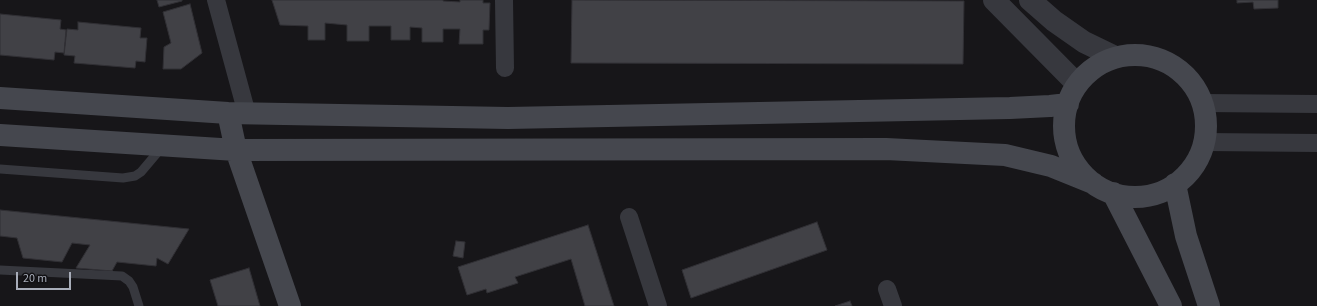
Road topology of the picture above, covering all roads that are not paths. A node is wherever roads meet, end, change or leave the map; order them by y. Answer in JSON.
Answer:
{"nodes":[{"id":1,"x":216,"y":0,"type":"edge"},
{"id":2,"x":504,"y":0,"type":"edge"},
{"id":3,"x":994,"y":0,"type":"edge"},
{"id":4,"x":1030,"y":0,"type":"edge"},
{"id":5,"x":1115,"y":58,"type":"junction"},
{"id":6,"x":505,"y":68,"type":"dead end"},
{"id":7,"x":1077,"y":84,"type":"junction"},
{"id":8,"x":0,"y":98,"type":"edge"},
{"id":9,"x":1202,"y":103,"type":"junction"},
{"id":10,"x":1068,"y":104,"type":"junction"},
{"id":11,"x":1317,"y":104,"type":"edge"},
{"id":12,"x":238,"y":113,"type":"junction"},
{"id":13,"x":0,"y":134,"type":"edge"},
{"id":14,"x":1204,"y":142,"type":"junction"},
{"id":15,"x":1317,"y":143,"type":"edge"},
{"id":16,"x":164,"y":145,"type":"junction"},
{"id":17,"x":236,"y":150,"type":"junction"},
{"id":18,"x":0,"y":169,"type":"edge"},
{"id":19,"x":1093,"y":183,"type":"junction"},
{"id":20,"x":1175,"y":184,"type":"junction"},
{"id":21,"x":1112,"y":193,"type":"junction"},
{"id":22,"x":629,"y":217,"type":"dead end"},
{"id":23,"x":0,"y":270,"type":"edge"},
{"id":24,"x":887,"y":289,"type":"dead end"},
{"id":25,"x":139,"y":306,"type":"edge"},
{"id":26,"x":290,"y":306,"type":"edge"},
{"id":27,"x":658,"y":306,"type":"edge"},
{"id":28,"x":893,"y":306,"type":"edge"},
{"id":29,"x":1171,"y":306,"type":"edge"},
{"id":30,"x":1209,"y":306,"type":"edge"}],
"edges":[{"from":1,"to":12,"type":"street"},
{"from":2,"to":6,"type":"street"},
{"from":3,"to":7,"type":"street"},
{"from":4,"to":5,"type":"street"},
{"from":5,"to":7,"type":"main road"},
{"from":5,"to":9,"type":"main road"},
{"from":7,"to":10,"type":"main road"},
{"from":8,"to":12,"type":"main road"},
{"from":9,"to":11,"type":"street"},
{"from":9,"to":14,"type":"main road"},
{"from":10,"to":12,"type":"main road"},
{"from":10,"to":19,"type":"main road"},
{"from":12,"to":17,"type":"main road"},
{"from":13,"to":16,"type":"main road"},
{"from":14,"to":15,"type":"street"},
{"from":14,"to":20,"type":"main road"},
{"from":16,"to":17,"type":"main road"},
{"from":16,"to":18,"type":"lane"},
{"from":17,"to":19,"type":"main road"},
{"from":17,"to":26,"type":"main road"},
{"from":19,"to":21,"type":"main road"},
{"from":20,"to":21,"type":"main road"},
{"from":20,"to":30,"type":"main road"},
{"from":21,"to":29,"type":"main road"},
{"from":22,"to":27,"type":"street"},
{"from":23,"to":25,"type":"lane"},
{"from":24,"to":28,"type":"street"}]}
